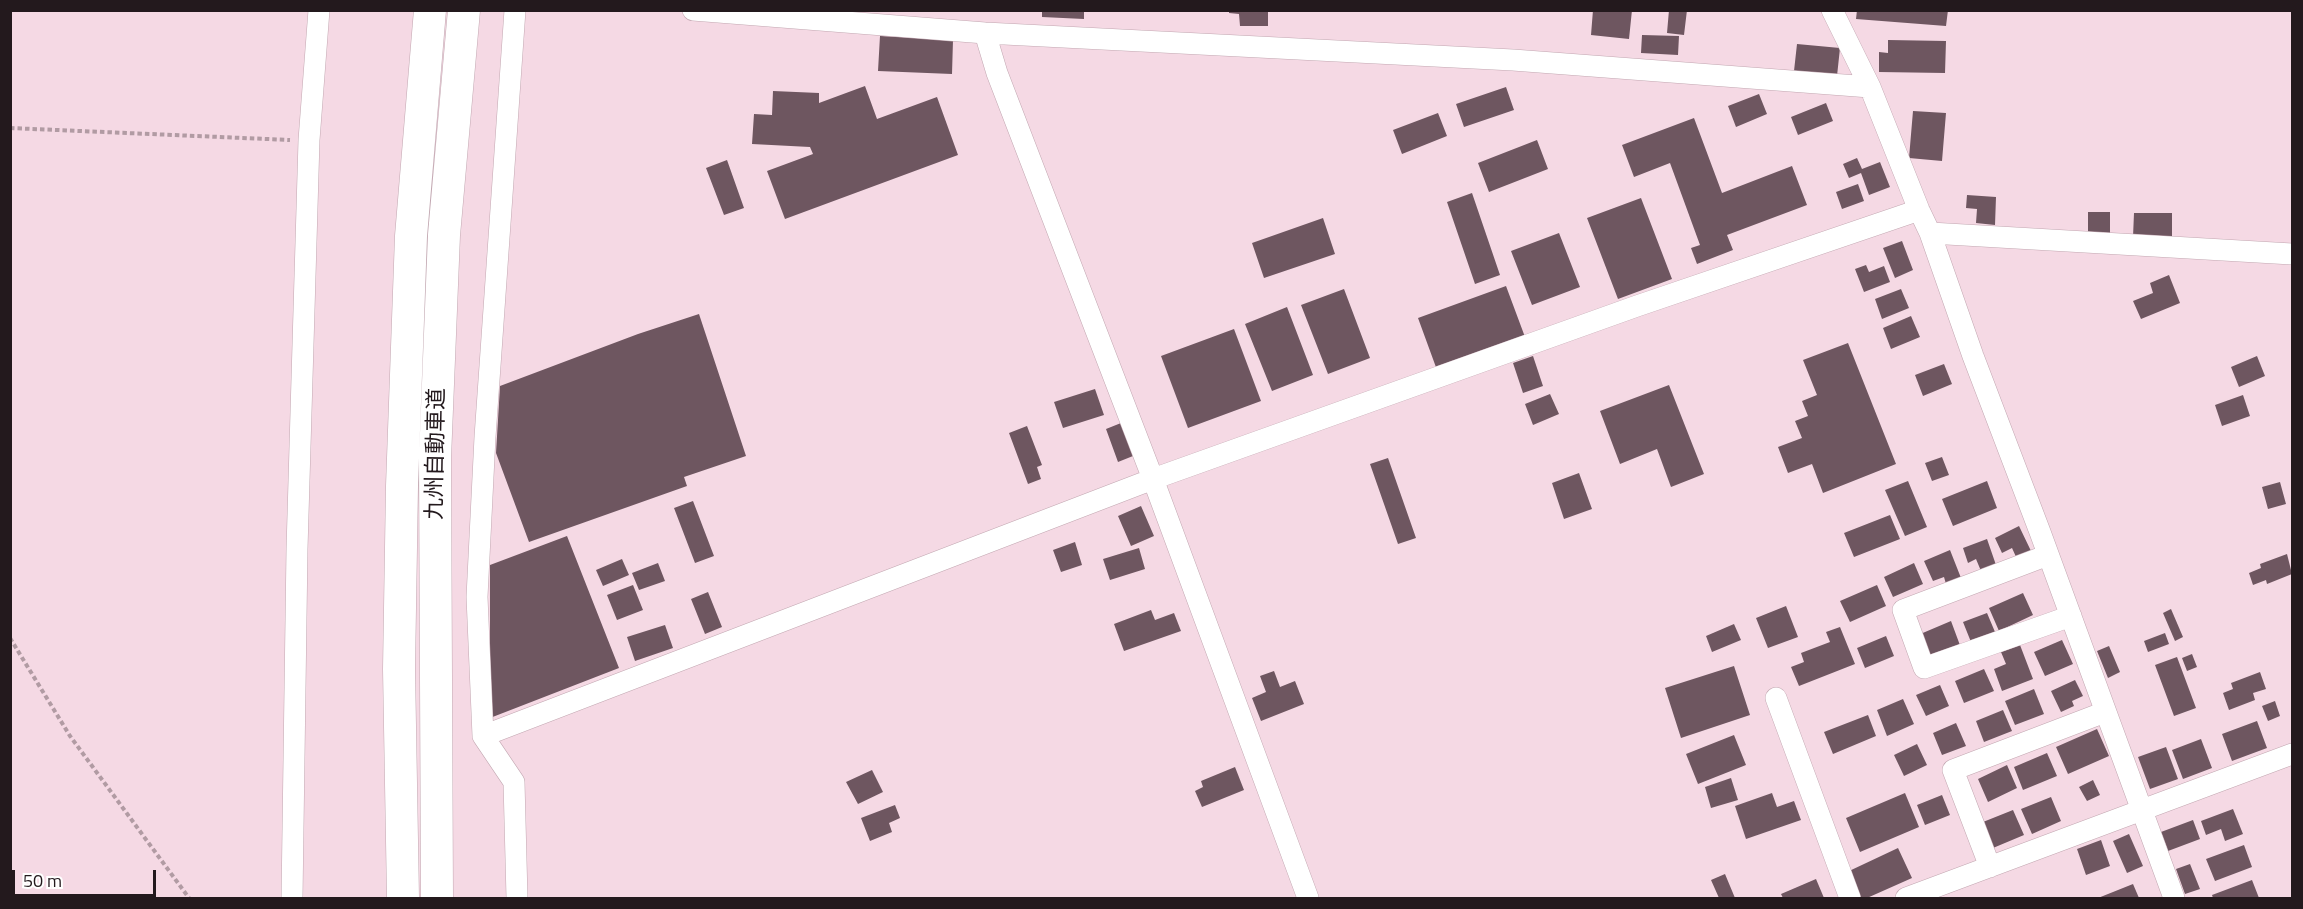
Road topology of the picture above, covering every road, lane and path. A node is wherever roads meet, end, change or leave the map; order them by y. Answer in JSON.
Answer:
{"nodes":[{"id":1,"x":319,"y":10,"type":"edge"},
{"id":2,"x":430,"y":10,"type":"edge"},
{"id":3,"x":464,"y":10,"type":"edge"},
{"id":4,"x":515,"y":10,"type":"edge"},
{"id":5,"x":693,"y":10,"type":"edge"},
{"id":6,"x":1832,"y":10,"type":"edge"},
{"id":7,"x":985,"y":33,"type":"junction"},
{"id":8,"x":1870,"y":87,"type":"junction"},
{"id":9,"x":10,"y":128,"type":"edge"},
{"id":10,"x":309,"y":141,"type":"junction"},
{"id":11,"x":1919,"y":210,"type":"junction"},
{"id":12,"x":1930,"y":233,"type":"junction"},
{"id":13,"x":2292,"y":254,"type":"edge"},
{"id":14,"x":1153,"y":479,"type":"junction"},
{"id":15,"x":2048,"y":555,"type":"junction"},
{"id":16,"x":2071,"y":616,"type":"junction"},
{"id":17,"x":10,"y":638,"type":"edge"},
{"id":18,"x":1776,"y":698,"type":"dead end"},
{"id":19,"x":2105,"y":712,"type":"junction"},
{"id":20,"x":483,"y":736,"type":"junction"},
{"id":21,"x":2292,"y":754,"type":"edge"},
{"id":22,"x":2141,"y":810,"type":"junction"},
{"id":23,"x":1990,"y":867,"type":"junction"},
{"id":24,"x":189,"y":898,"type":"edge"},
{"id":25,"x":292,"y":898,"type":"edge"},
{"id":26,"x":403,"y":898,"type":"edge"},
{"id":27,"x":437,"y":898,"type":"edge"},
{"id":28,"x":517,"y":898,"type":"edge"},
{"id":29,"x":1308,"y":898,"type":"edge"},
{"id":30,"x":1850,"y":898,"type":"edge"},
{"id":31,"x":1906,"y":898,"type":"edge"},
{"id":32,"x":2174,"y":898,"type":"edge"}],
"edges":[{"from":1,"to":10,"type":"street"},
{"from":2,"to":26,"type":"highway","name":"九州自動車道"},
{"from":3,"to":27,"type":"highway","name":"九州自動車道"},
{"from":4,"to":20,"type":"street"},
{"from":5,"to":7,"type":"street"},
{"from":6,"to":8,"type":"street"},
{"from":7,"to":8,"type":"street"},
{"from":7,"to":14,"type":"street"},
{"from":8,"to":11,"type":"street"},
{"from":9,"to":10,"type":"path"},
{"from":10,"to":25,"type":"street"},
{"from":11,"to":12,"type":"street"},
{"from":11,"to":14,"type":"street"},
{"from":12,"to":13,"type":"street"},
{"from":12,"to":15,"type":"street"},
{"from":14,"to":20,"type":"street"},
{"from":14,"to":29,"type":"street"},
{"from":15,"to":16,"type":"street"},
{"from":15,"to":16,"type":"street"},
{"from":16,"to":19,"type":"street"},
{"from":17,"to":24,"type":"path"},
{"from":18,"to":30,"type":"street"},
{"from":19,"to":22,"type":"street"},
{"from":19,"to":23,"type":"street"},
{"from":20,"to":28,"type":"street"},
{"from":21,"to":22,"type":"street"},
{"from":22,"to":23,"type":"street"},
{"from":22,"to":32,"type":"street"},
{"from":23,"to":31,"type":"street"}]}
